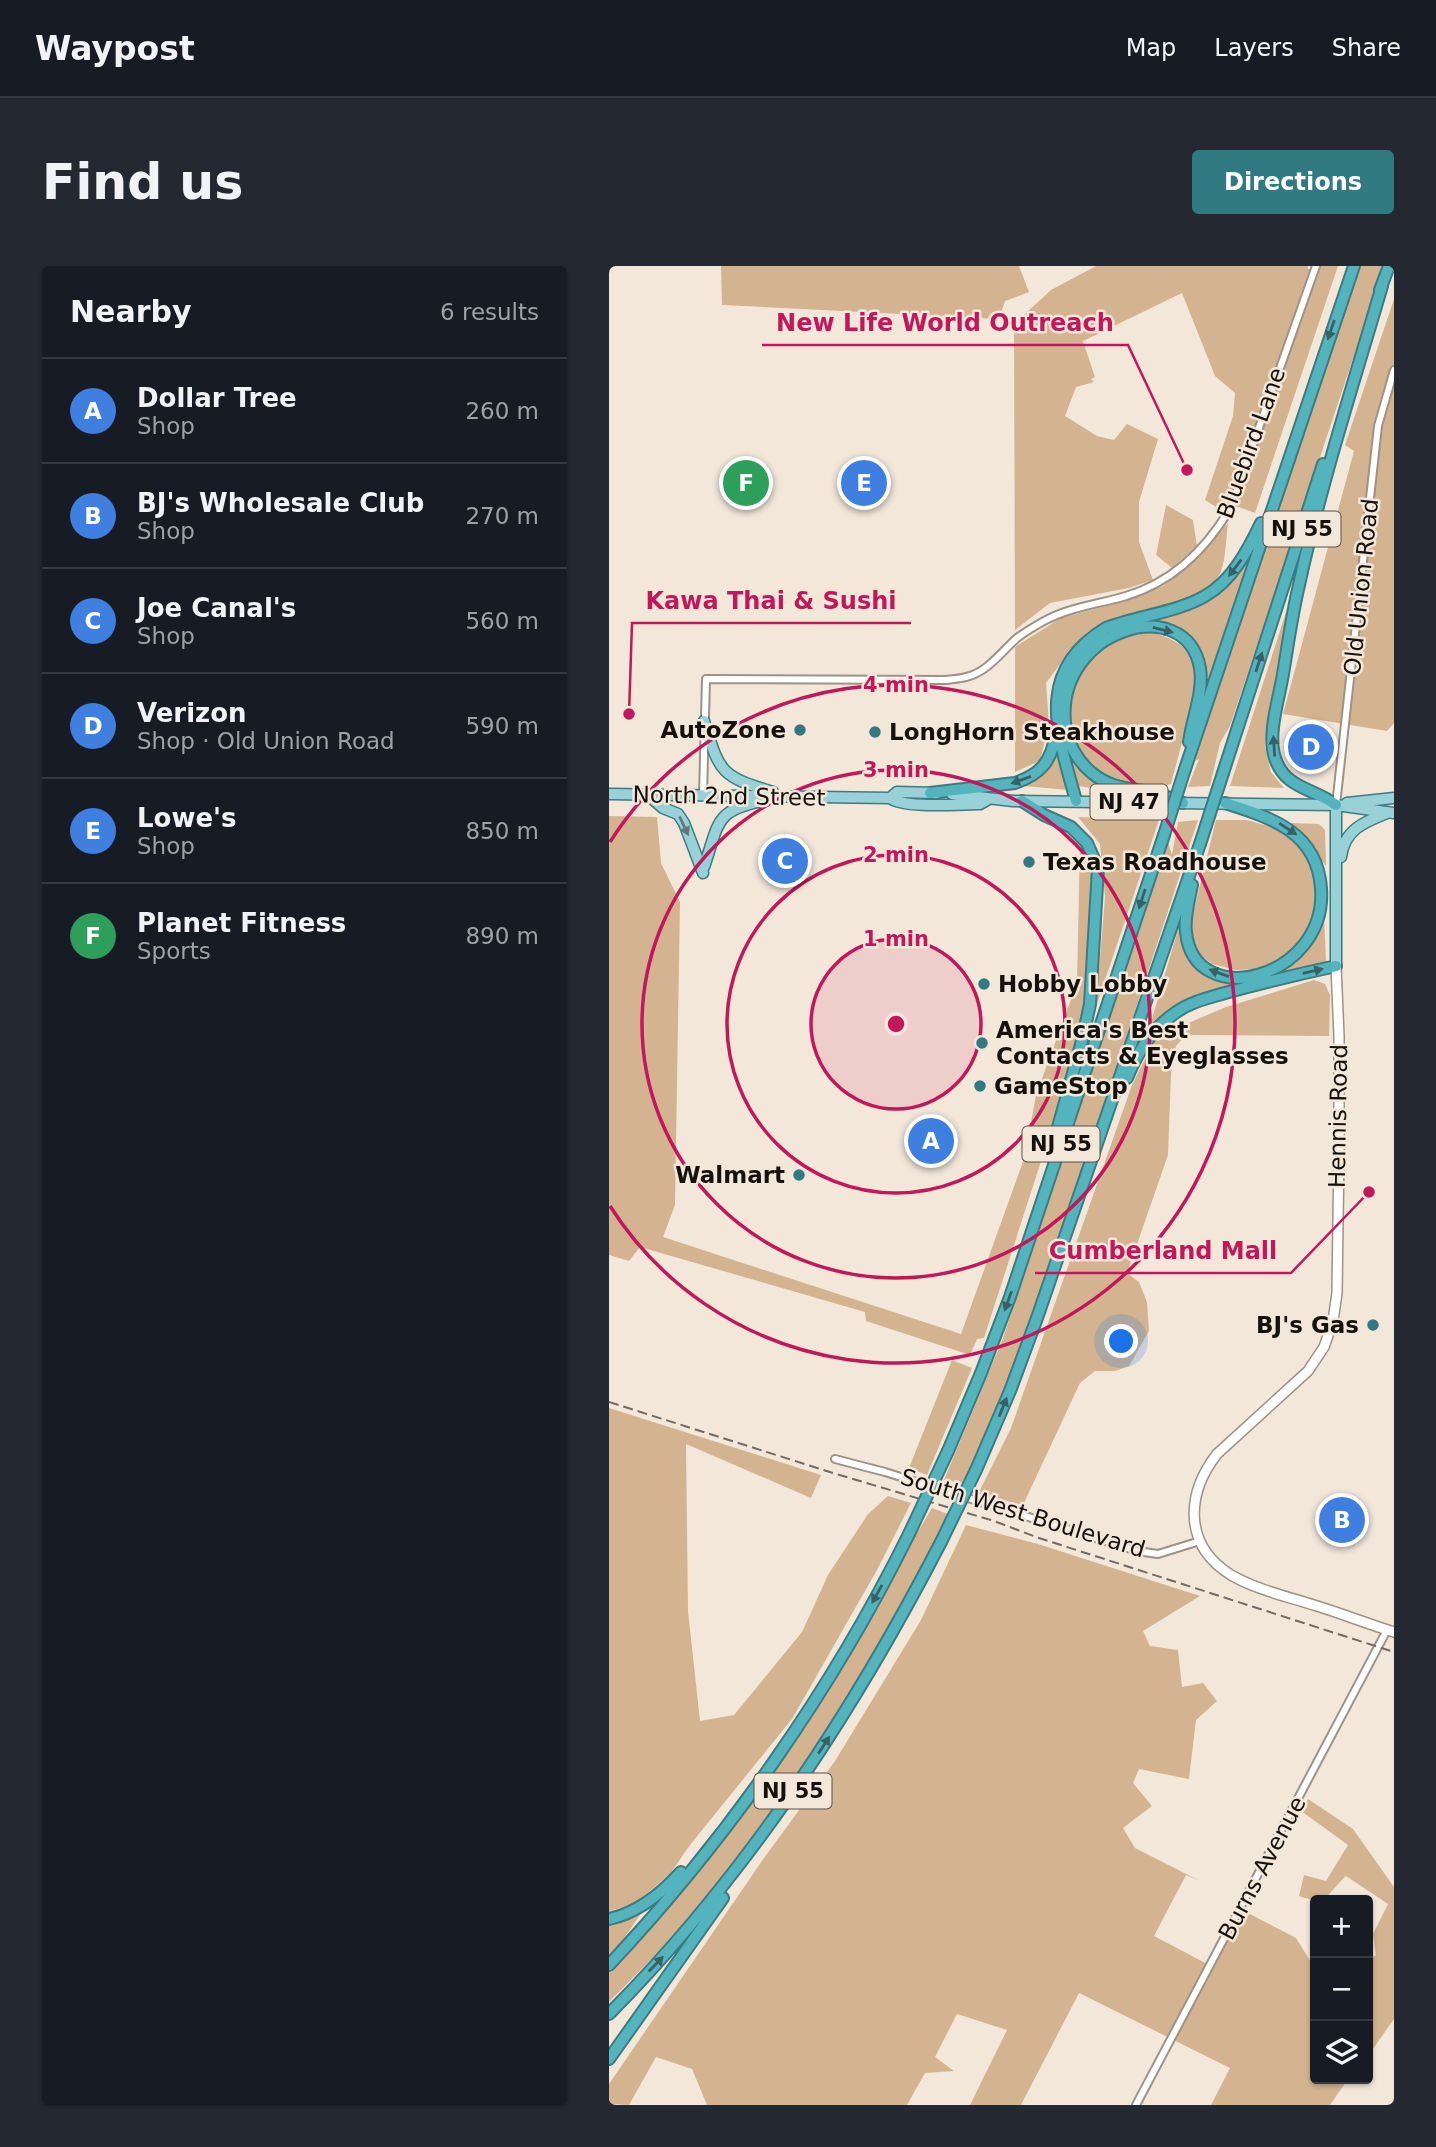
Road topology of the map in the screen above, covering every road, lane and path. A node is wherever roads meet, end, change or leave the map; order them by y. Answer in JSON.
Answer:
{"nodes":[{"id":1,"x":1316,"y":266,"type":"edge"},
{"id":2,"x":1354,"y":266,"type":"edge"},
{"id":3,"x":1389,"y":266,"type":"edge"},
{"id":4,"x":1382,"y":286,"type":"junction"},
{"id":5,"x":1394,"y":370,"type":"edge"},
{"id":6,"x":1279,"y":486,"type":"junction"},
{"id":7,"x":705,"y":721,"type":"junction"},
{"id":8,"x":1057,"y":728,"type":"junction"},
{"id":9,"x":1185,"y":769,"type":"junction"},
{"id":10,"x":930,"y":793,"type":"junction"},
{"id":11,"x":610,"y":794,"type":"edge"},
{"id":12,"x":647,"y":795,"type":"junction"},
{"id":13,"x":703,"y":796,"type":"junction"},
{"id":14,"x":783,"y":796,"type":"junction"},
{"id":15,"x":890,"y":798,"type":"junction"},
{"id":16,"x":1394,"y":798,"type":"edge"},
{"id":17,"x":987,"y":800,"type":"junction"},
{"id":18,"x":1023,"y":801,"type":"junction"},
{"id":19,"x":1076,"y":801,"type":"junction"},
{"id":20,"x":1183,"y":803,"type":"junction"},
{"id":21,"x":1225,"y":803,"type":"junction"},
{"id":22,"x":1336,"y":805,"type":"junction"},
{"id":23,"x":1391,"y":813,"type":"edge"},
{"id":24,"x":1200,"y":844,"type":"junction"},
{"id":25,"x":1337,"y":888,"type":"junction"},
{"id":26,"x":1336,"y":965,"type":"junction"},
{"id":27,"x":1078,"y":1204,"type":"junction"},
{"id":28,"x":1019,"y":1269,"type":"junction"},
{"id":29,"x":835,"y":1459,"type":"dead end"},
{"id":30,"x":1200,"y":1541,"type":"junction"},
{"id":31,"x":1391,"y":1631,"type":"edge"},
{"id":32,"x":724,"y":1828,"type":"junction"},
{"id":33,"x":740,"y":1866,"type":"junction"},
{"id":34,"x":609,"y":1919,"type":"edge"},
{"id":35,"x":609,"y":1965,"type":"edge"},
{"id":36,"x":609,"y":2014,"type":"edge"},
{"id":37,"x":609,"y":2059,"type":"edge"},
{"id":38,"x":1136,"y":2105,"type":"edge"}],
"edges":[{"from":1,"to":7,"type":"street","name":"Bluebird Lane"},
{"from":2,"to":6,"type":"highway","number":"NJ 55","one_way":true},
{"from":3,"to":4,"type":"highway","number":"NJ 55"},
{"from":22,"to":4,"type":"highway","one_way":true},
{"from":24,"to":4,"type":"highway","number":"NJ 55","one_way":true,"bridge":true},
{"from":5,"to":22,"type":"street","name":"Old Union Road"},
{"from":6,"to":8,"type":"highway","one_way":true},
{"from":6,"to":9,"type":"highway","number":"NJ 55"},
{"from":7,"to":13,"type":"street"},
{"from":7,"to":14,"type":"main road"},
{"from":8,"to":10,"type":"highway","one_way":true},
{"from":8,"to":19,"type":"highway"},
{"from":20,"to":9,"type":"highway","one_way":true},
{"from":9,"to":28,"type":"highway","number":"NJ 55","one_way":true,"bridge":true},
{"from":10,"to":15,"type":"main road","name":"North 2nd Street","number":"NJ 47"},
{"from":10,"to":17,"type":"main road","name":"North 2nd Street","number":"NJ 47"},
{"from":11,"to":12,"type":"main road","name":"North 2nd Street","number":"NJ 47"},
{"from":12,"to":13,"type":"main road","name":"North 2nd Street","number":"NJ 47"},
{"from":12,"to":14,"type":"main road","one_way":true},
{"from":13,"to":14,"type":"main road","name":"North 2nd Street","number":"NJ 47"},
{"from":14,"to":15,"type":"main road","name":"North 2nd Street","number":"NJ 47"},
{"from":15,"to":17,"type":"main road","name":"North 2nd Street","number":"NJ 47"},
{"from":16,"to":22,"type":"main road","number":"NJ 47"},
{"from":17,"to":18,"type":"main road","name":"North 2nd Street","number":"NJ 47"},
{"from":18,"to":19,"type":"main road","name":"North 2nd Street","number":"NJ 47"},
{"from":18,"to":28,"type":"highway"},
{"from":19,"to":20,"type":"main road","name":"North 2nd Street","number":"NJ 47"},
{"from":20,"to":21,"type":"main road","name":"North 2nd Street","number":"NJ 47"},
{"from":21,"to":22,"type":"main road","name":"North 2nd Street","number":"NJ 47"},
{"from":21,"to":24,"type":"highway","one_way":true},
{"from":22,"to":23,"type":"main road","number":"NJ 47"},
{"from":22,"to":25,"type":"main road","name":"Hennis Road"},
{"from":23,"to":25,"type":"main road"},
{"from":24,"to":27,"type":"highway","number":"NJ 55"},
{"from":25,"to":26,"type":"main road","name":"Hennis Road"},
{"from":27,"to":26,"type":"highway","one_way":true},
{"from":26,"to":30,"type":"street","name":"Hennis Road"},
{"from":33,"to":27,"type":"highway","number":"NJ 55","one_way":true,"bridge":true},
{"from":28,"to":32,"type":"highway","number":"NJ 55","one_way":true,"bridge":true},
{"from":29,"to":30,"type":"street","name":"South West Boulevard"},
{"from":30,"to":31,"type":"street"},
{"from":31,"to":38,"type":"street","name":"Burns Avenue"},
{"from":32,"to":34,"type":"highway"},
{"from":32,"to":35,"type":"highway","number":"NJ 55"},
{"from":36,"to":33,"type":"highway","number":"NJ 55","one_way":true},
{"from":33,"to":37,"type":"highway"}]}
